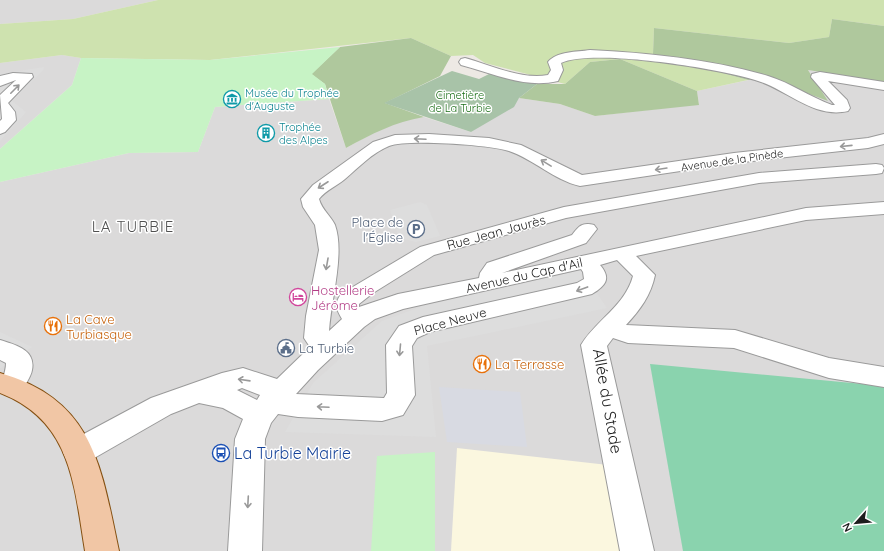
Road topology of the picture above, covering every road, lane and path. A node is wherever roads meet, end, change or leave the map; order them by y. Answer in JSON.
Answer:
{"nodes":[{"id":1,"x":465,"y":62,"type":"dead end"},
{"id":2,"x":0,"y":82,"type":"edge"},
{"id":3,"x":884,"y":86,"type":"edge"},
{"id":4,"x":0,"y":129,"type":"edge"},
{"id":5,"x":884,"y":139,"type":"edge"},
{"id":6,"x":876,"y":169,"type":"dead end"},
{"id":7,"x":884,"y":208,"type":"edge"},
{"id":8,"x":587,"y":229,"type":"dead end"},
{"id":9,"x":621,"y":252,"type":"junction"},
{"id":10,"x":585,"y":261,"type":"junction"},
{"id":11,"x":489,"y":283,"type":"junction"},
{"id":12,"x":355,"y":321,"type":"junction"},
{"id":13,"x":610,"y":329,"type":"junction"},
{"id":14,"x":325,"y":348,"type":"junction"},
{"id":15,"x":10,"y":353,"type":"edge"},
{"id":16,"x":884,"y":377,"type":"edge"},
{"id":17,"x":6,"y":384,"type":"edge"},
{"id":18,"x":271,"y":403,"type":"junction"},
{"id":19,"x":78,"y":452,"type":"junction"},
{"id":20,"x":102,"y":551,"type":"edge"},
{"id":21,"x":245,"y":551,"type":"edge"},
{"id":22,"x":637,"y":551,"type":"edge"}],
"edges":[{"from":1,"to":3,"type":"street"},
{"from":4,"to":2,"type":"street","one_way":true},
{"from":5,"to":14,"type":"street","name":"Avenue de la Pinède","one_way":true},
{"from":6,"to":12,"type":"street","name":"Rue Jean Jaurès"},
{"from":7,"to":9,"type":"street","name":"Avenue du Cap d'Ail"},
{"from":8,"to":11,"type":"street"},
{"from":9,"to":10,"type":"street","name":"Avenue du Cap d'Ail"},
{"from":9,"to":13,"type":"street","name":"Allée du Stade"},
{"from":10,"to":11,"type":"street","name":"Avenue du Cap d'Ail"},
{"from":10,"to":18,"type":"street","name":"Place Neuve","one_way":true},
{"from":11,"to":12,"type":"street","name":"Avenue du Cap d'Ail"},
{"from":12,"to":14,"type":"street","name":"Avenue du Cap d'Ail"},
{"from":13,"to":16,"type":"street"},
{"from":13,"to":22,"type":"street","name":"Allée du Stade"},
{"from":14,"to":18,"type":"street","name":"Avenue du Cap d'Ail"},
{"from":15,"to":17,"type":"street"},
{"from":17,"to":19,"type":"main road"},
{"from":18,"to":19,"type":"street"},
{"from":18,"to":21,"type":"street","one_way":true},
{"from":19,"to":20,"type":"main road"}]}
